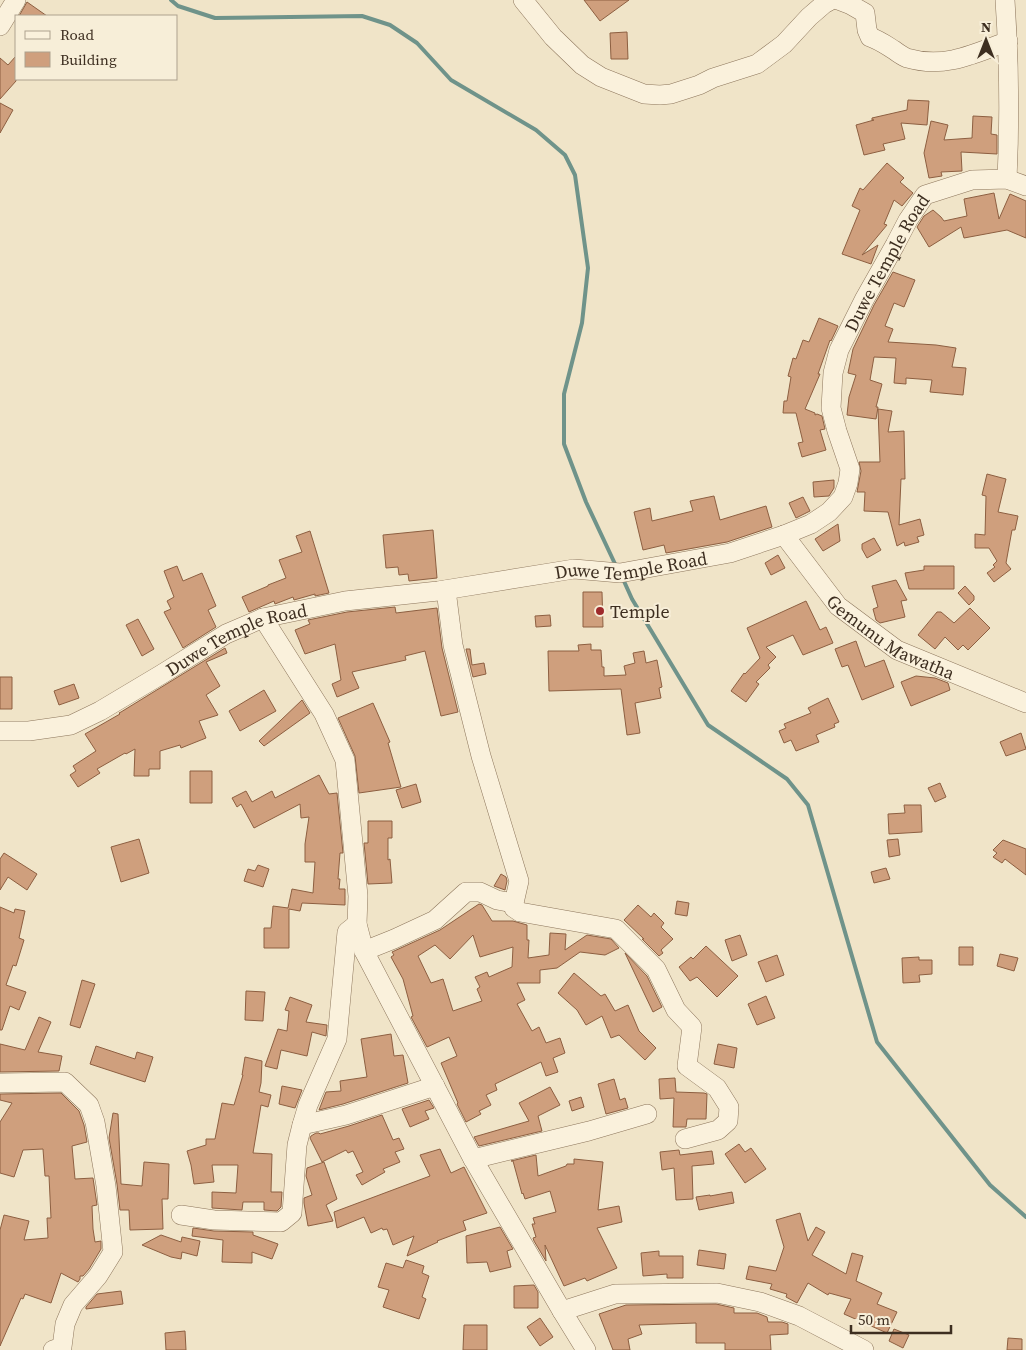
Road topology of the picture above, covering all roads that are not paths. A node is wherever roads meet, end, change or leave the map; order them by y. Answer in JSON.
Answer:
{"nodes":[{"id":1,"x":16,"y":0,"type":"edge"},
{"id":2,"x":523,"y":0,"type":"edge"},
{"id":3,"x":831,"y":0,"type":"edge"},
{"id":4,"x":838,"y":0,"type":"edge"},
{"id":5,"x":1005,"y":0,"type":"edge"},
{"id":6,"x":0,"y":26,"type":"edge"},
{"id":7,"x":1008,"y":41,"type":"junction"},
{"id":8,"x":1007,"y":178,"type":"junction"},
{"id":9,"x":1026,"y":186,"type":"edge"},
{"id":10,"x":784,"y":535,"type":"junction"},
{"id":11,"x":446,"y":590,"type":"junction"},
{"id":12,"x":263,"y":618,"type":"junction"},
{"id":13,"x":1026,"y":703,"type":"edge"},
{"id":14,"x":0,"y":731,"type":"edge"},
{"id":15,"x":514,"y":903,"type":"junction"},
{"id":16,"x":357,"y":924,"type":"junction"},
{"id":17,"x":364,"y":951,"type":"junction"},
{"id":18,"x":0,"y":1083,"type":"edge"},
{"id":19,"x":435,"y":1086,"type":"junction"},
{"id":20,"x":647,"y":1114,"type":"dead end"},
{"id":21,"x":302,"y":1124,"type":"junction"},
{"id":22,"x":684,"y":1139,"type":"dead end"},
{"id":23,"x":473,"y":1159,"type":"junction"},
{"id":24,"x":181,"y":1215,"type":"dead end"},
{"id":25,"x":562,"y":1311,"type":"junction"},
{"id":26,"x":53,"y":1350,"type":"edge"},
{"id":27,"x":586,"y":1350,"type":"edge"},
{"id":28,"x":864,"y":1350,"type":"edge"}],
"edges":[{"from":1,"to":6,"type":"street"},
{"from":2,"to":3,"type":"street"},
{"from":4,"to":7,"type":"street"},
{"from":5,"to":7,"type":"street"},
{"from":7,"to":8,"type":"street"},
{"from":8,"to":9,"type":"street","name":"Duwe Temple Road"},
{"from":8,"to":10,"type":"street","name":"Duwe Temple Road"},
{"from":10,"to":11,"type":"street","name":"Duwe Temple Road"},
{"from":10,"to":13,"type":"street","name":"Gemunu Mawatha"},
{"from":11,"to":12,"type":"street","name":"Duwe Temple Road"},
{"from":11,"to":15,"type":"street"},
{"from":12,"to":14,"type":"street","name":"Duwe Temple Road"},
{"from":12,"to":16,"type":"street"},
{"from":15,"to":17,"type":"street"},
{"from":15,"to":22,"type":"street"},
{"from":16,"to":17,"type":"street"},
{"from":16,"to":21,"type":"street"},
{"from":17,"to":19,"type":"street"},
{"from":18,"to":26,"type":"street"},
{"from":19,"to":21,"type":"street"},
{"from":19,"to":23,"type":"street"},
{"from":20,"to":23,"type":"street"},
{"from":21,"to":24,"type":"street"},
{"from":23,"to":25,"type":"street"},
{"from":25,"to":27,"type":"street"},
{"from":25,"to":28,"type":"street"}]}
